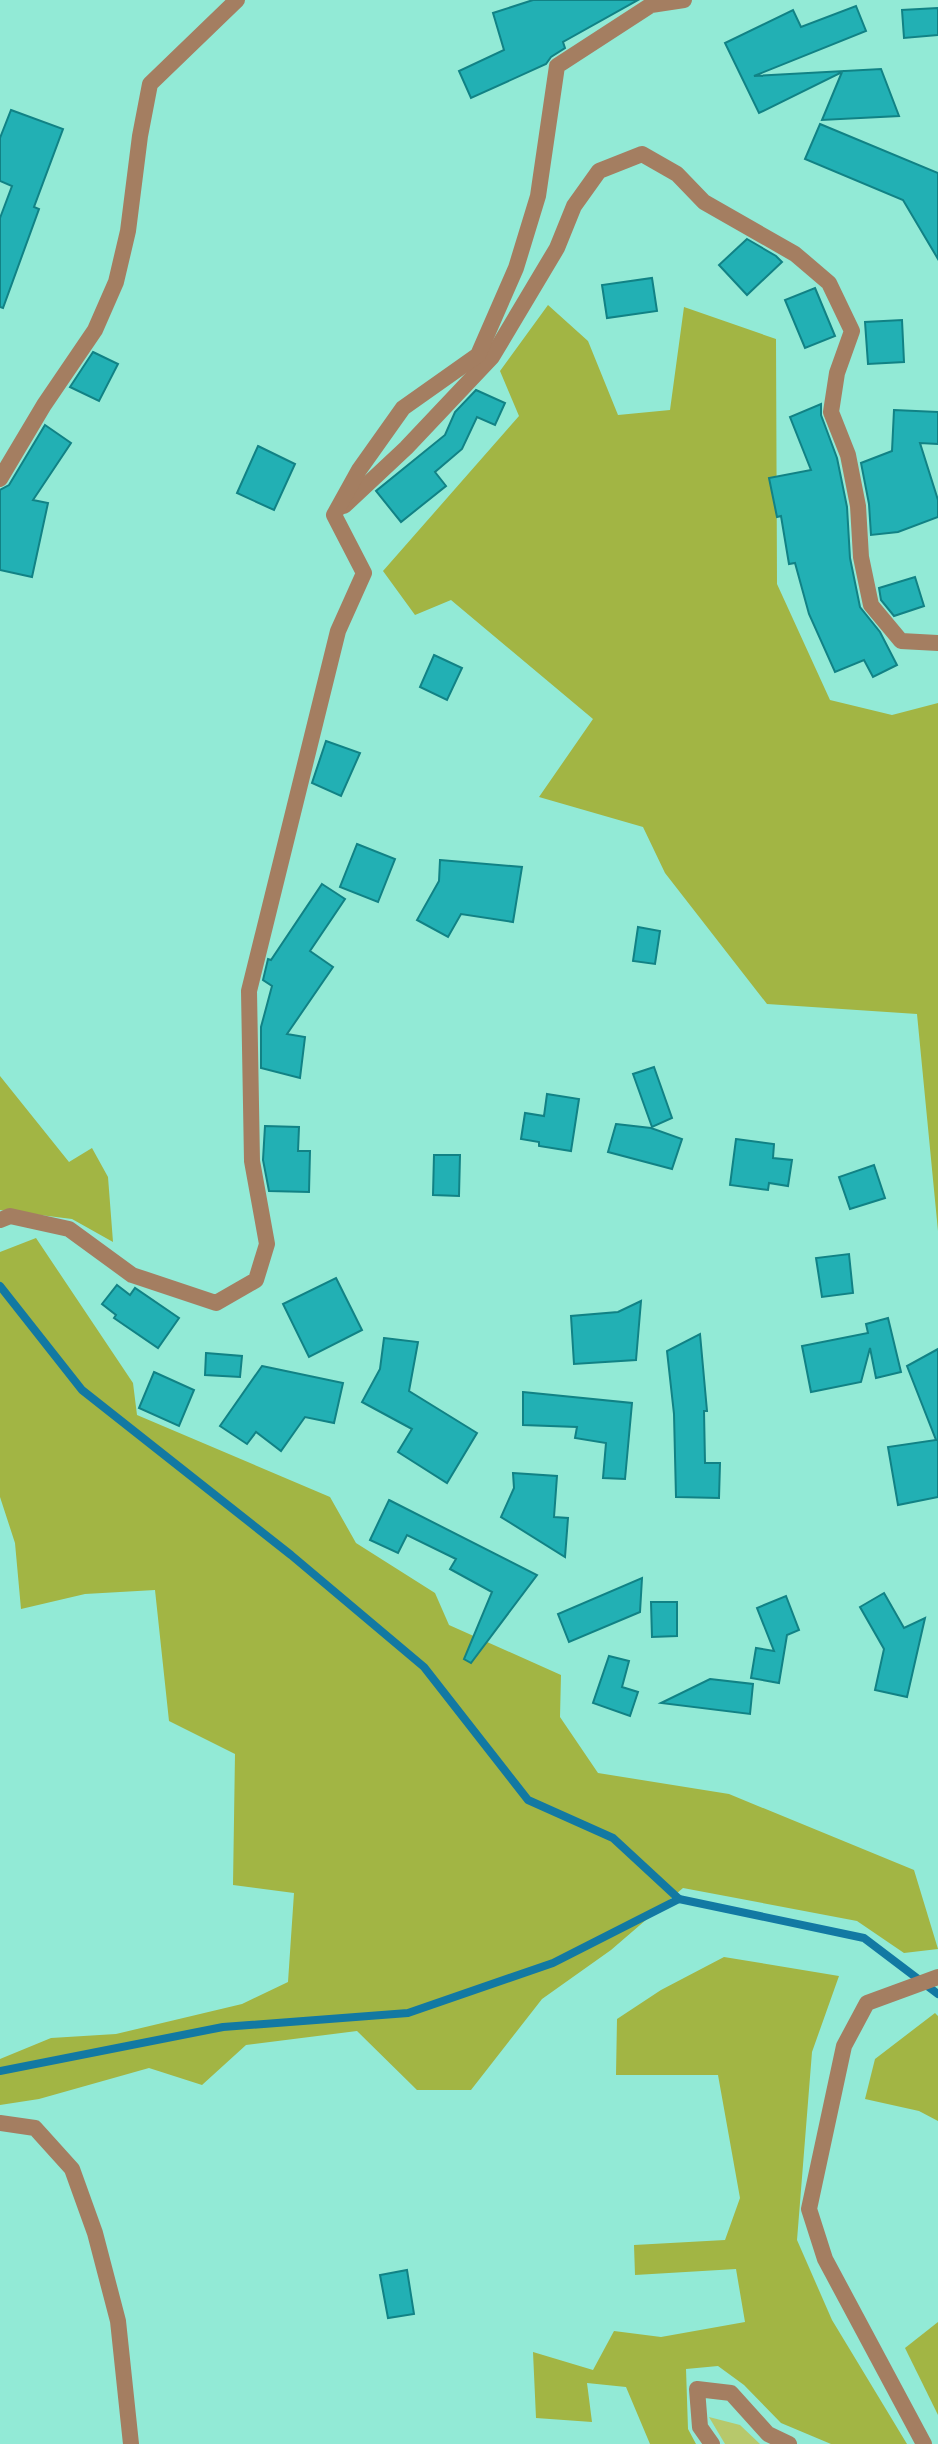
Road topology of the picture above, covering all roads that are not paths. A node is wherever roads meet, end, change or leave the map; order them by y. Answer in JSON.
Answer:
{"nodes":[{"id":1,"x":237,"y":0,"type":"edge"},
{"id":2,"x":684,"y":0,"type":"edge"},
{"id":3,"x":0,"y":479,"type":"edge"},
{"id":4,"x":334,"y":515,"type":"junction"},
{"id":5,"x":938,"y":643,"type":"edge"},
{"id":6,"x":5,"y":1218,"type":"edge"},
{"id":7,"x":938,"y":1977,"type":"edge"},
{"id":8,"x":0,"y":2123,"type":"edge"},
{"id":9,"x":131,"y":2444,"type":"edge"},
{"id":10,"x":712,"y":2444,"type":"edge"},
{"id":11,"x":789,"y":2444,"type":"edge"},
{"id":12,"x":924,"y":2444,"type":"edge"}],
"edges":[{"from":1,"to":3,"type":"street"},
{"from":2,"to":4,"type":"street"},
{"from":4,"to":5,"type":"street"},
{"from":4,"to":6,"type":"street"},
{"from":7,"to":12,"type":"street"},
{"from":8,"to":9,"type":"street"},
{"from":10,"to":11,"type":"street"}]}
